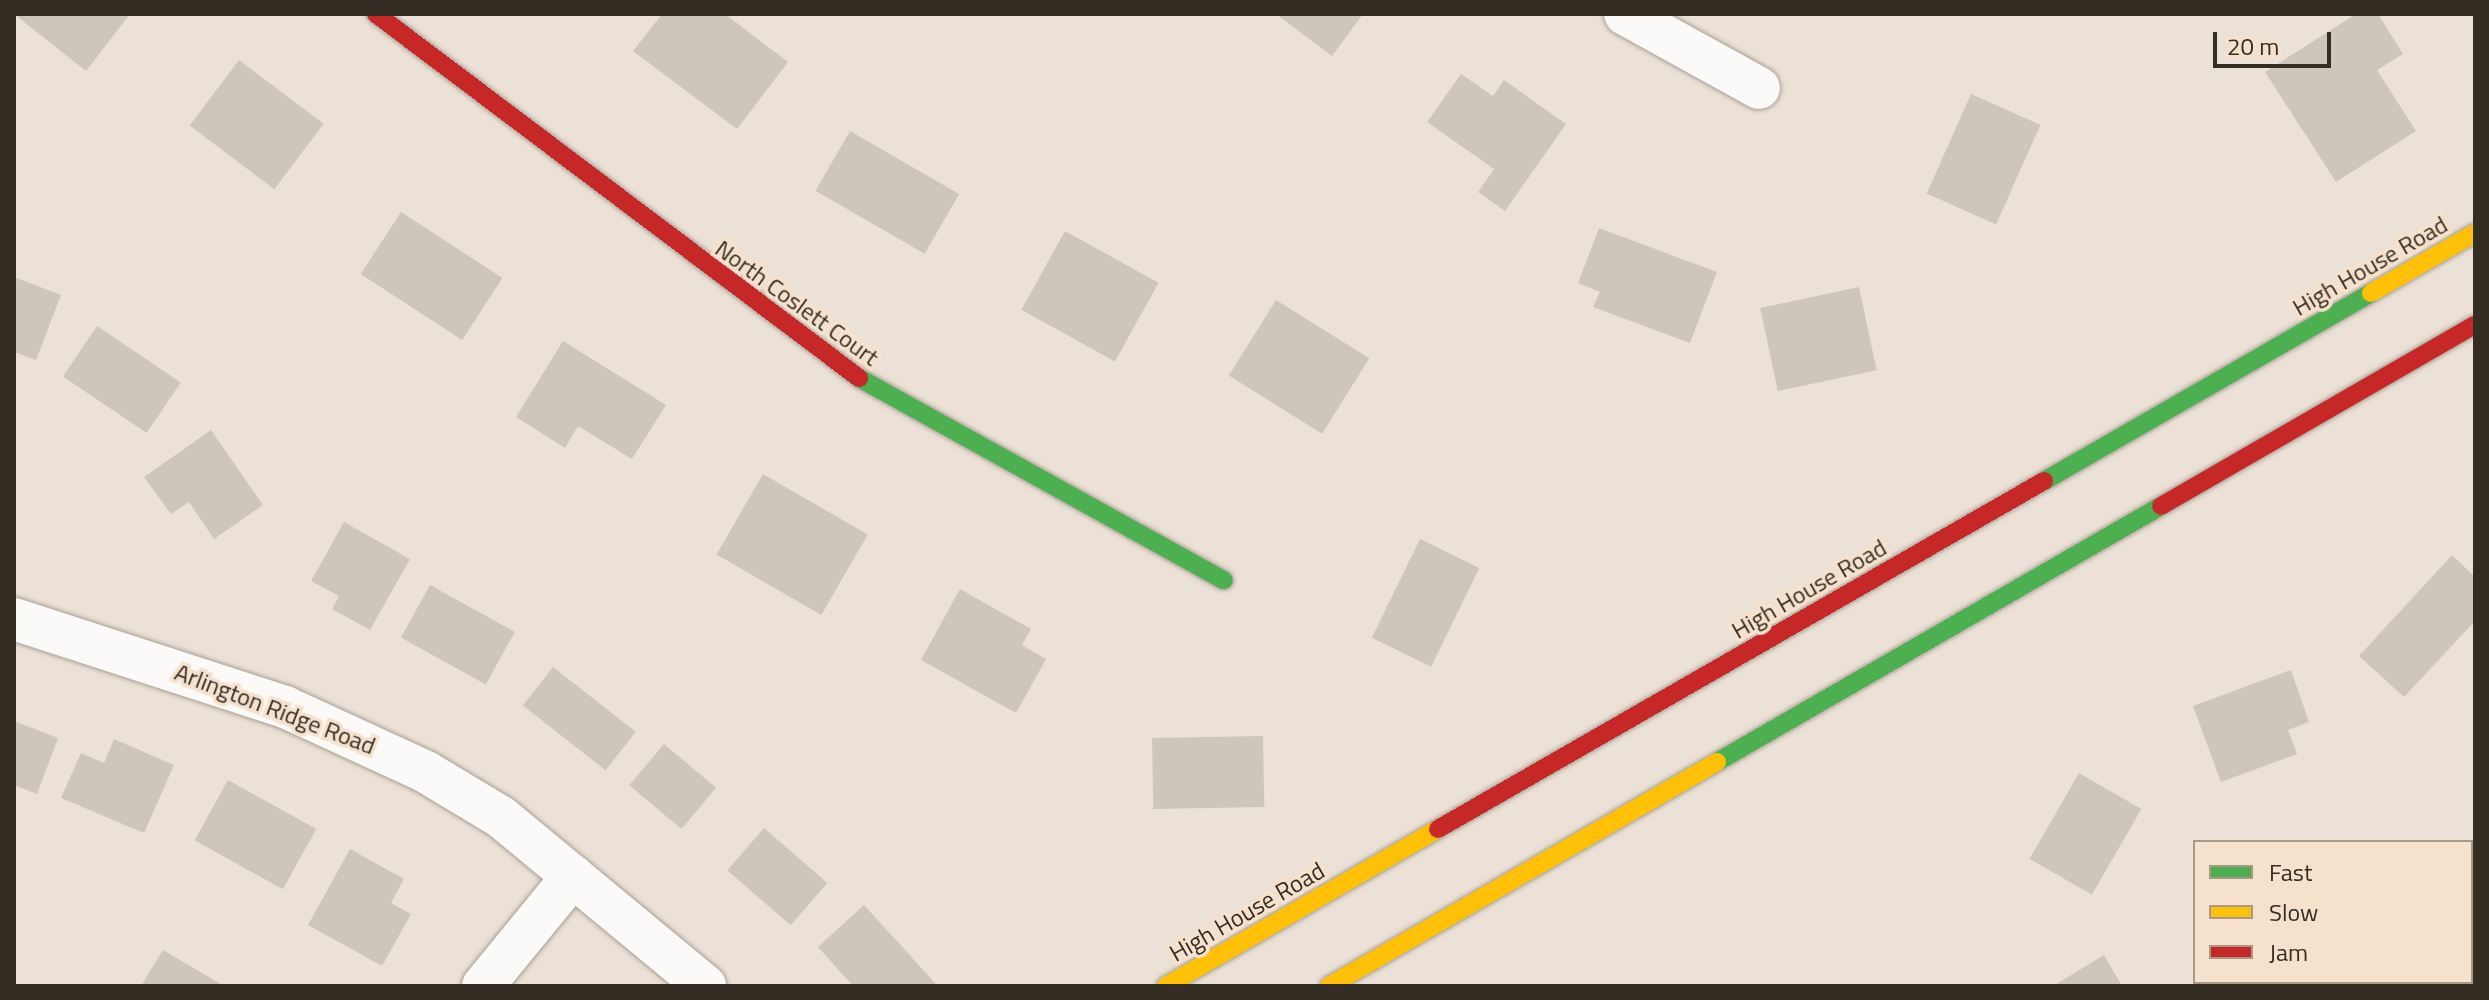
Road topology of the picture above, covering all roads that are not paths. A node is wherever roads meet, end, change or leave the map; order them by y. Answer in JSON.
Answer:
{"nodes":[{"id":1,"x":376,"y":14,"type":"edge"},
{"id":2,"x":1625,"y":14,"type":"edge"},
{"id":3,"x":1759,"y":88,"type":"dead end"},
{"id":4,"x":2475,"y":233,"type":"edge"},
{"id":5,"x":2475,"y":325,"type":"edge"},
{"id":6,"x":1224,"y":580,"type":"dead end"},
{"id":7,"x":14,"y":619,"type":"edge"},
{"id":8,"x":573,"y":876,"type":"junction"},
{"id":9,"x":483,"y":986,"type":"edge"},
{"id":10,"x":705,"y":986,"type":"edge"},
{"id":11,"x":1166,"y":986,"type":"edge"},
{"id":12,"x":1329,"y":986,"type":"edge"}],
"edges":[{"from":1,"to":6,"type":"main road","name":"North Coslett Court"},
{"from":2,"to":3,"type":"street"},
{"from":4,"to":11,"type":"main road","name":"High House Road"},
{"from":5,"to":12,"type":"main road"},
{"from":7,"to":8,"type":"street","name":"Arlington Ridge Road"},
{"from":8,"to":9,"type":"street"},
{"from":8,"to":10,"type":"street","name":"Arlington Ridge Road"}]}
